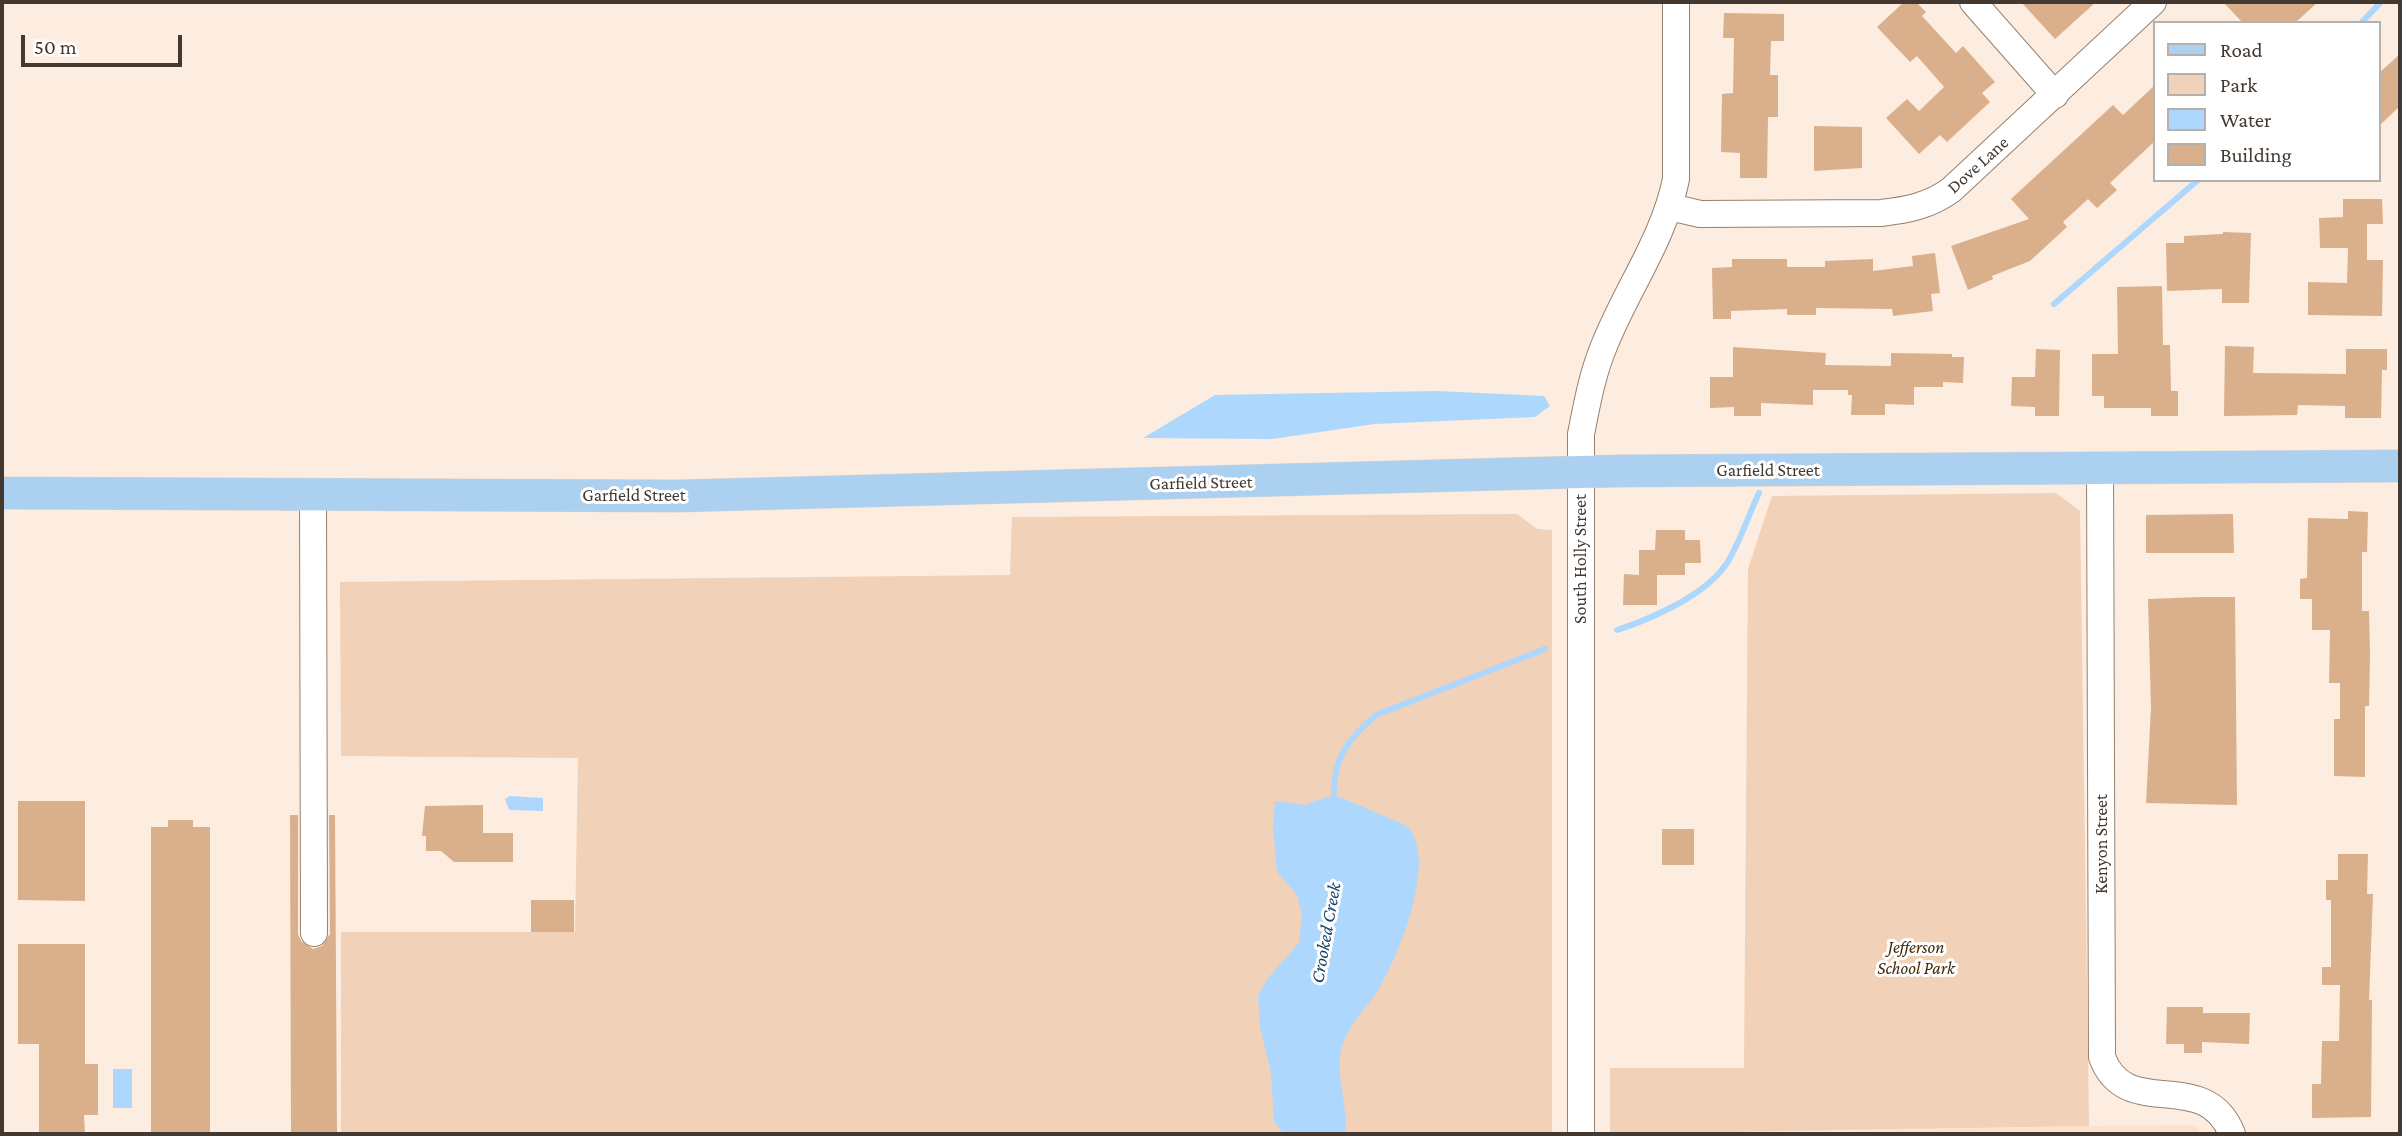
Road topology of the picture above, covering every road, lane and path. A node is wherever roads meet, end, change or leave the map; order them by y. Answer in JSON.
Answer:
{"nodes":[{"id":1,"x":1676,"y":2,"type":"edge"},
{"id":2,"x":1973,"y":2,"type":"edge"},
{"id":3,"x":2153,"y":2,"type":"edge"},
{"id":4,"x":2054,"y":95,"type":"junction"},
{"id":5,"x":1670,"y":207,"type":"junction"},
{"id":6,"x":2400,"y":466,"type":"edge"},
{"id":7,"x":2100,"y":467,"type":"junction"},
{"id":8,"x":1580,"y":472,"type":"junction"},
{"id":9,"x":2,"y":493,"type":"edge"},
{"id":10,"x":313,"y":495,"type":"junction"},
{"id":11,"x":314,"y":933,"type":"dead end"},
{"id":12,"x":1581,"y":1134,"type":"edge"},
{"id":13,"x":2232,"y":1134,"type":"edge"}],
"edges":[{"from":1,"to":5,"type":"street","name":"South Holly Street"},
{"from":2,"to":4,"type":"street"},
{"from":3,"to":4,"type":"street","name":"Dove Lane"},
{"from":4,"to":5,"type":"street","name":"Dove Lane"},
{"from":5,"to":8,"type":"street","name":"South Holly Street"},
{"from":6,"to":7,"type":"main road","name":"Garfield Street"},
{"from":7,"to":8,"type":"main road","name":"Garfield Street"},
{"from":7,"to":13,"type":"street","name":"Kenyon Street"},
{"from":8,"to":10,"type":"main road","name":"Garfield Street"},
{"from":8,"to":12,"type":"street","name":"South Holly Street"},
{"from":9,"to":10,"type":"main road","name":"Garfield Street"},
{"from":10,"to":11,"type":"street"}]}
